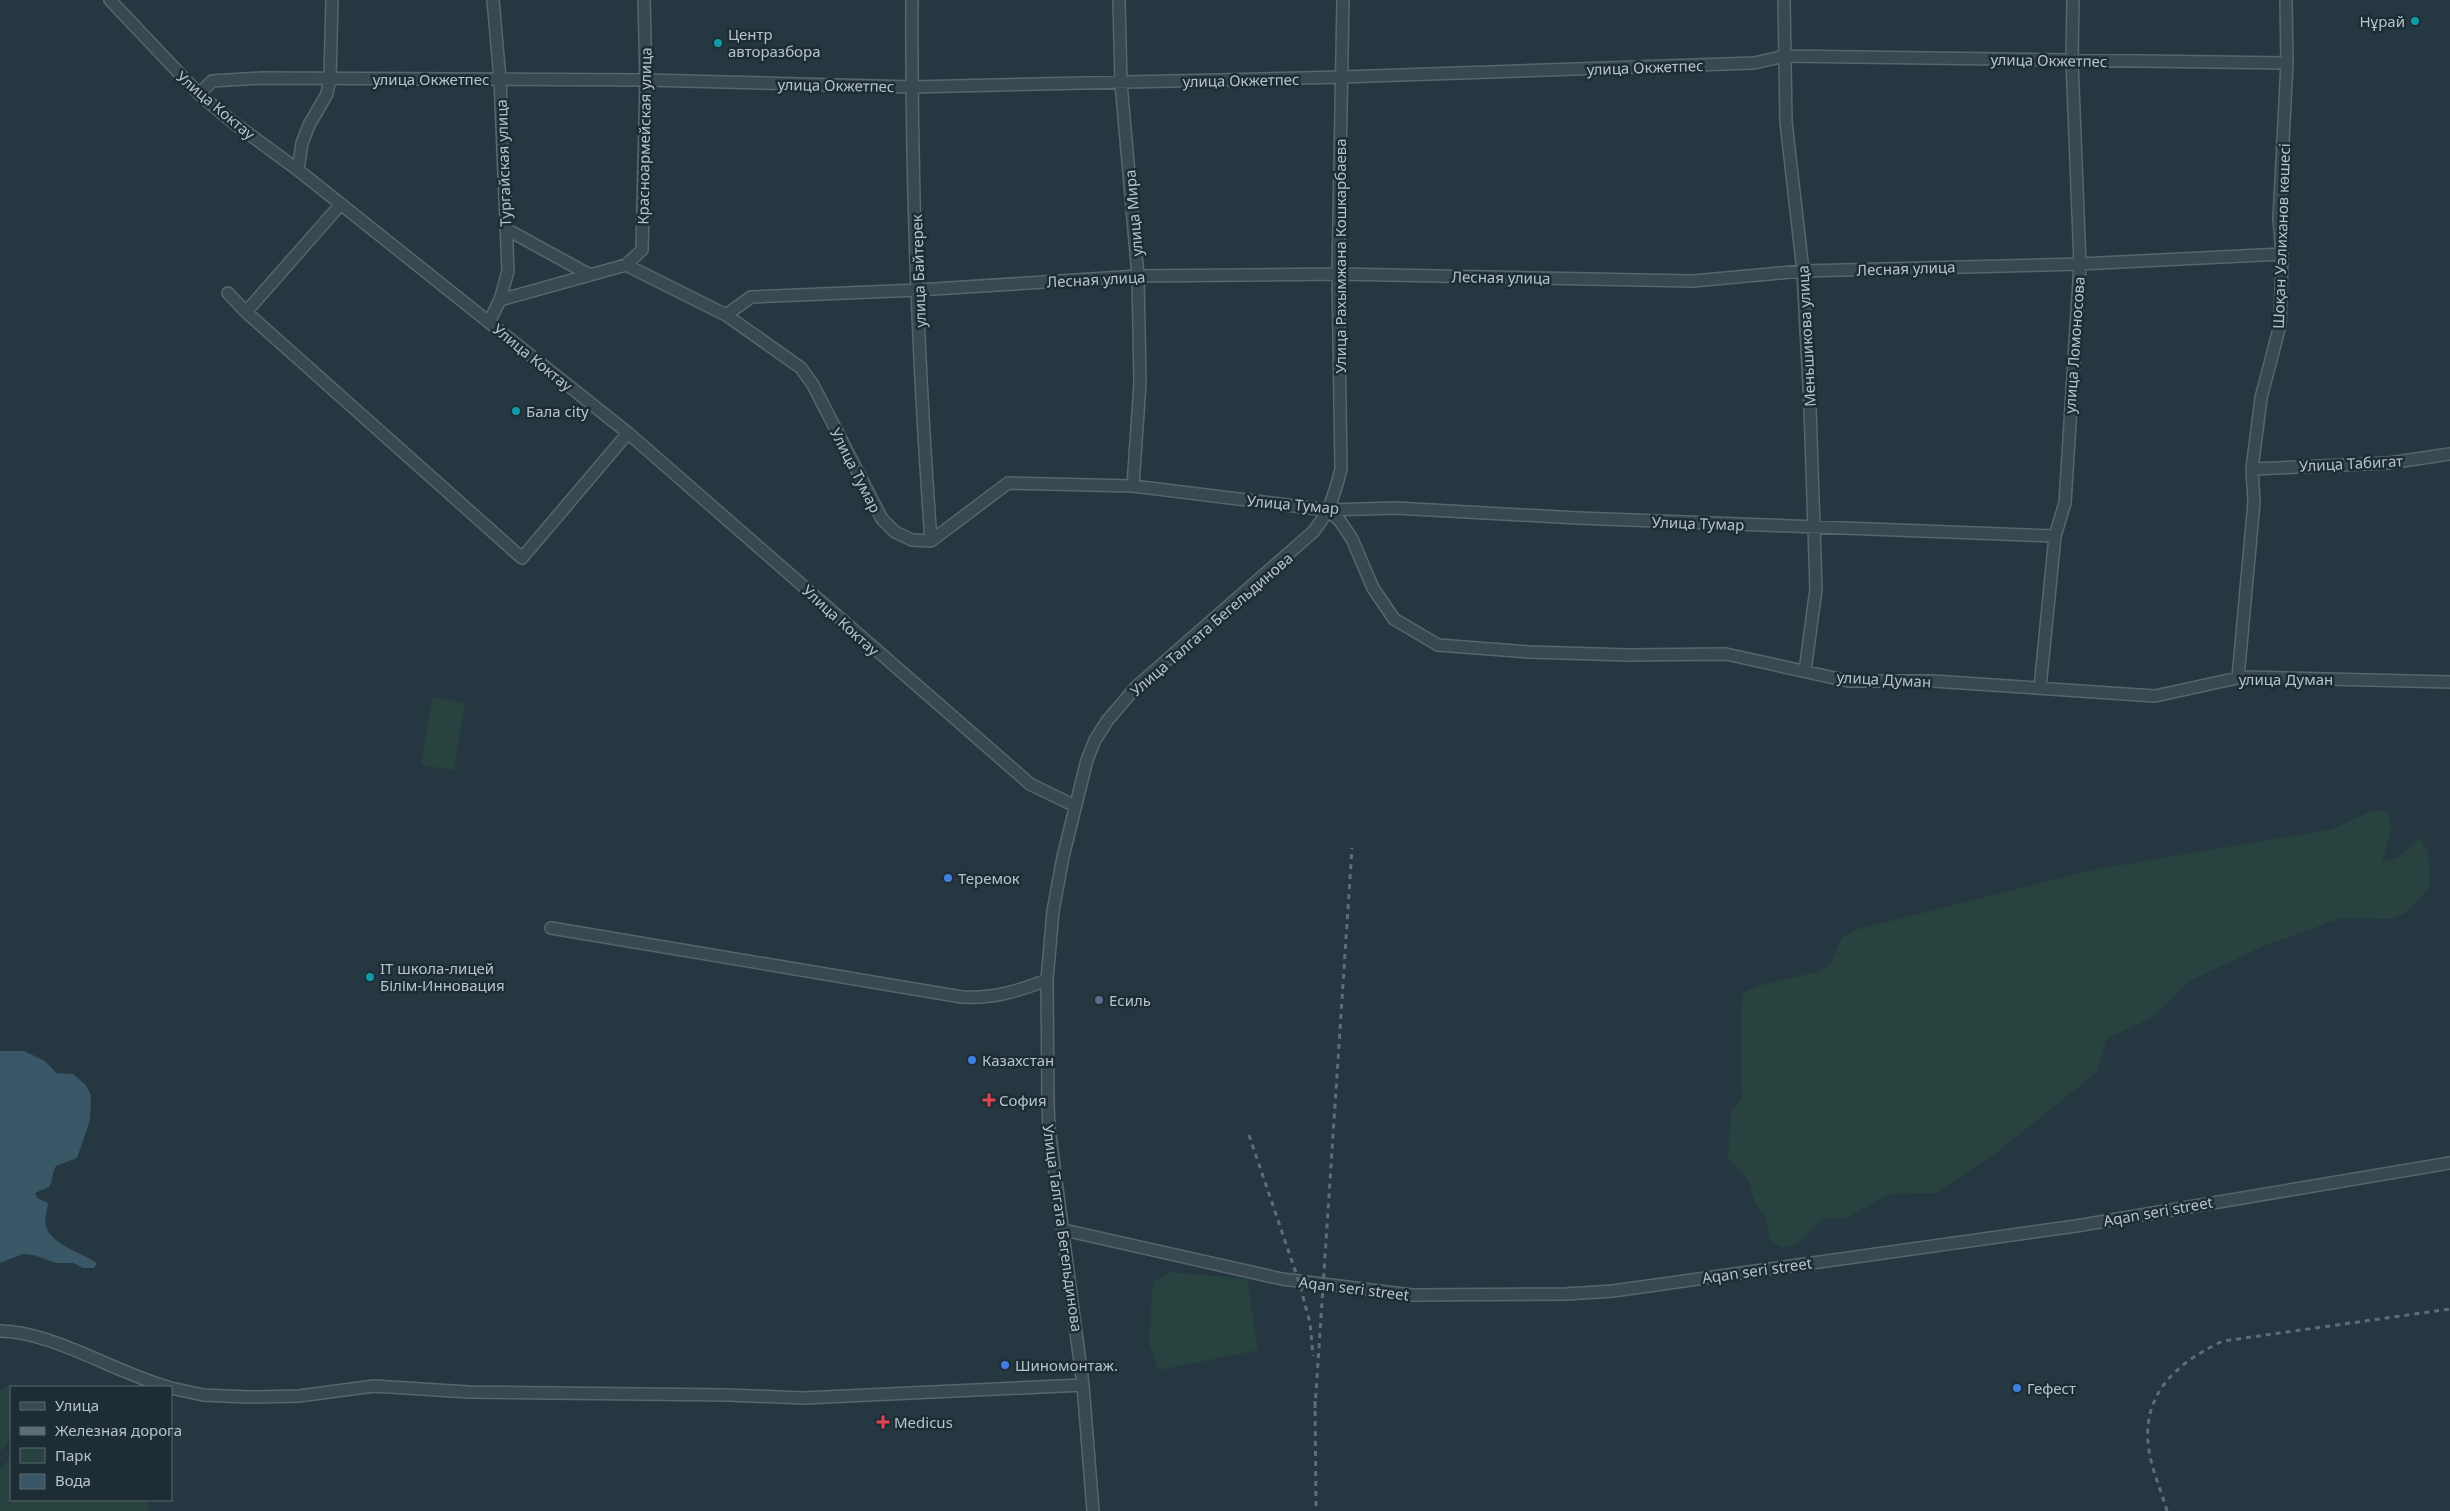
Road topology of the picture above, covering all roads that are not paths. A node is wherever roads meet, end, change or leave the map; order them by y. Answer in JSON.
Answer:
{"nodes":[{"id":1,"x":110,"y":0,"type":"edge"},
{"id":2,"x":332,"y":0,"type":"edge"},
{"id":3,"x":492,"y":0,"type":"edge"},
{"id":4,"x":644,"y":0,"type":"edge"},
{"id":5,"x":912,"y":0,"type":"edge"},
{"id":6,"x":1119,"y":0,"type":"edge"},
{"id":7,"x":1343,"y":0,"type":"edge"},
{"id":8,"x":1784,"y":0,"type":"edge"},
{"id":9,"x":2073,"y":0,"type":"edge"},
{"id":10,"x":2286,"y":0,"type":"edge"},
{"id":11,"x":1785,"y":56,"type":"junction"},
{"id":12,"x":2072,"y":60,"type":"junction"},
{"id":13,"x":2287,"y":63,"type":"junction"},
{"id":14,"x":1342,"y":77,"type":"junction"},
{"id":15,"x":330,"y":78,"type":"junction"},
{"id":16,"x":500,"y":79,"type":"junction"},
{"id":17,"x":646,"y":80,"type":"junction"},
{"id":18,"x":1121,"y":83,"type":"junction"},
{"id":19,"x":912,"y":87,"type":"junction"},
{"id":20,"x":199,"y":94,"type":"junction"},
{"id":21,"x":298,"y":170,"type":"junction"},
{"id":22,"x":341,"y":204,"type":"junction"},
{"id":23,"x":506,"y":229,"type":"junction"},
{"id":24,"x":2282,"y":254,"type":"junction"},
{"id":25,"x":2080,"y":264,"type":"junction"},
{"id":26,"x":626,"y":265,"type":"junction"},
{"id":27,"x":1803,"y":271,"type":"junction"},
{"id":28,"x":1338,"y":274,"type":"junction"},
{"id":29,"x":590,"y":275,"type":"junction"},
{"id":30,"x":1138,"y":276,"type":"junction"},
{"id":31,"x":918,"y":290,"type":"junction"},
{"id":32,"x":228,"y":292,"type":"dead end"},
{"id":33,"x":500,"y":300,"type":"junction"},
{"id":34,"x":246,"y":312,"type":"junction"},
{"id":35,"x":726,"y":315,"type":"junction"},
{"id":36,"x":489,"y":322,"type":"junction"},
{"id":37,"x":628,"y":433,"type":"junction"},
{"id":38,"x":2450,"y":454,"type":"edge"},
{"id":39,"x":2252,"y":469,"type":"junction"},
{"id":40,"x":1133,"y":486,"type":"junction"},
{"id":41,"x":1328,"y":510,"type":"junction"},
{"id":42,"x":1814,"y":527,"type":"junction"},
{"id":43,"x":2055,"y":536,"type":"junction"},
{"id":44,"x":931,"y":541,"type":"junction"},
{"id":45,"x":1805,"y":671,"type":"junction"},
{"id":46,"x":2238,"y":678,"type":"junction"},
{"id":47,"x":2450,"y":682,"type":"edge"},
{"id":48,"x":2040,"y":688,"type":"junction"},
{"id":49,"x":1075,"y":806,"type":"junction"},
{"id":50,"x":551,"y":928,"type":"dead end"},
{"id":51,"x":1047,"y":980,"type":"junction"},
{"id":52,"x":2450,"y":1162,"type":"edge"},
{"id":53,"x":1064,"y":1230,"type":"junction"},
{"id":54,"x":0,"y":1331,"type":"edge"},
{"id":55,"x":1083,"y":1385,"type":"junction"},
{"id":56,"x":163,"y":1386,"type":"edge"},
{"id":57,"x":172,"y":1388,"type":"edge"},
{"id":58,"x":1093,"y":1511,"type":"edge"}],
"edges":[{"from":1,"to":20,"type":"street","name":"Улица Коктау"},
{"from":2,"to":15,"type":"street"},
{"from":3,"to":16,"type":"street","name":"Тургайская улица"},
{"from":4,"to":17,"type":"street","name":"Красноармейская улица"},
{"from":5,"to":19,"type":"street","name":"улица Байтерек"},
{"from":6,"to":18,"type":"street","name":"улица Мира"},
{"from":7,"to":14,"type":"street","name":"Улица Рахымжана Кошкарбаева"},
{"from":8,"to":11,"type":"street","name":"Меньшикова улица"},
{"from":9,"to":12,"type":"street","name":"улица Ломоносова"},
{"from":10,"to":13,"type":"street","name":"Шоқан Уәлиханов көшесі"},
{"from":11,"to":12,"type":"street","name":"улица Окжетпес"},
{"from":11,"to":14,"type":"street","name":"улица Окжетпес"},
{"from":11,"to":27,"type":"street","name":"Меньшикова улица"},
{"from":12,"to":13,"type":"street","name":"улица Окжетпес"},
{"from":12,"to":25,"type":"street","name":"улица Ломоносова"},
{"from":13,"to":24,"type":"street","name":"Шоқан Уәлиханов көшесі"},
{"from":14,"to":18,"type":"street","name":"улица Окжетпес"},
{"from":14,"to":28,"type":"street","name":"Улица Рахымжана Кошкарбаева"},
{"from":15,"to":16,"type":"street","name":"улица Окжетпес"},
{"from":15,"to":20,"type":"street","name":"улица Окжетпес"},
{"from":15,"to":21,"type":"street"},
{"from":16,"to":17,"type":"street","name":"улица Окжетпес"},
{"from":16,"to":23,"type":"street","name":"Тургайская улица"},
{"from":17,"to":19,"type":"street","name":"улица Окжетпес"},
{"from":17,"to":26,"type":"street","name":"Красноармейская улица"},
{"from":18,"to":19,"type":"street","name":"улица Окжетпес"},
{"from":18,"to":30,"type":"street","name":"улица Мира"},
{"from":19,"to":31,"type":"street","name":"улица Байтерек"},
{"from":20,"to":21,"type":"street","name":"Улица Коктау"},
{"from":21,"to":22,"type":"street","name":"Улица Коктау"},
{"from":22,"to":34,"type":"street"},
{"from":22,"to":36,"type":"street","name":"Улица Коктау"},
{"from":23,"to":29,"type":"street"},
{"from":23,"to":33,"type":"street","name":"Тургайская улица"},
{"from":24,"to":25,"type":"street","name":"Лесная улица"},
{"from":24,"to":39,"type":"street","name":"Шоқан Уәлиханов көшесі"},
{"from":25,"to":27,"type":"street","name":"Лесная улица"},
{"from":25,"to":43,"type":"street","name":"улица Ломоносова"},
{"from":26,"to":29,"type":"street"},
{"from":26,"to":35,"type":"street","name":"Улица Тумар"},
{"from":27,"to":28,"type":"street","name":"Лесная улица"},
{"from":27,"to":42,"type":"street","name":"Меньшикова улица"},
{"from":28,"to":30,"type":"street","name":"Лесная улица"},
{"from":28,"to":41,"type":"street","name":"Улица Рахымжана Кошкарбаева"},
{"from":29,"to":33,"type":"street"},
{"from":30,"to":31,"type":"street","name":"Лесная улица"},
{"from":30,"to":40,"type":"street","name":"улица Мира"},
{"from":31,"to":35,"type":"street","name":"Лесная улица"},
{"from":31,"to":44,"type":"street","name":"улица Байтерек"},
{"from":32,"to":34,"type":"street"},
{"from":33,"to":36,"type":"street","name":"Тургайская улица"},
{"from":34,"to":37,"type":"street"},
{"from":35,"to":44,"type":"street","name":"Улица Тумар"},
{"from":36,"to":37,"type":"street","name":"Улица Коктау"},
{"from":37,"to":49,"type":"street","name":"Улица Коктау"},
{"from":38,"to":39,"type":"street","name":"Улица Табигат"},
{"from":39,"to":46,"type":"street","name":"Шоқан Уәлиханов көшесі"},
{"from":40,"to":41,"type":"street","name":"Улица Тумар"},
{"from":40,"to":44,"type":"street","name":"Улица Тумар"},
{"from":41,"to":42,"type":"street","name":"Улица Тумар"},
{"from":41,"to":45,"type":"street","name":"улица Думан"},
{"from":41,"to":49,"type":"street","name":"Улица Талгата Бегельдинова"},
{"from":42,"to":43,"type":"street","name":"Улица Тумар"},
{"from":42,"to":45,"type":"street","name":"Меньшикова улица"},
{"from":43,"to":48,"type":"street","name":"улица Ломоносова"},
{"from":45,"to":48,"type":"street","name":"улица Думан"},
{"from":46,"to":47,"type":"street","name":"улица Думан"},
{"from":46,"to":48,"type":"street","name":"улица Думан"},
{"from":49,"to":51,"type":"street","name":"Улица Талгата Бегельдинова"},
{"from":50,"to":51,"type":"street"},
{"from":51,"to":53,"type":"street","name":"Улица Талгата Бегельдинова"},
{"from":52,"to":53,"type":"street","name":"Aqan seri street"},
{"from":53,"to":55,"type":"street","name":"Улица Талгата Бегельдинова"},
{"from":54,"to":56,"type":"street"},
{"from":55,"to":57,"type":"street"},
{"from":55,"to":58,"type":"street","name":"Улица Талгата Бегельдинова"}]}
